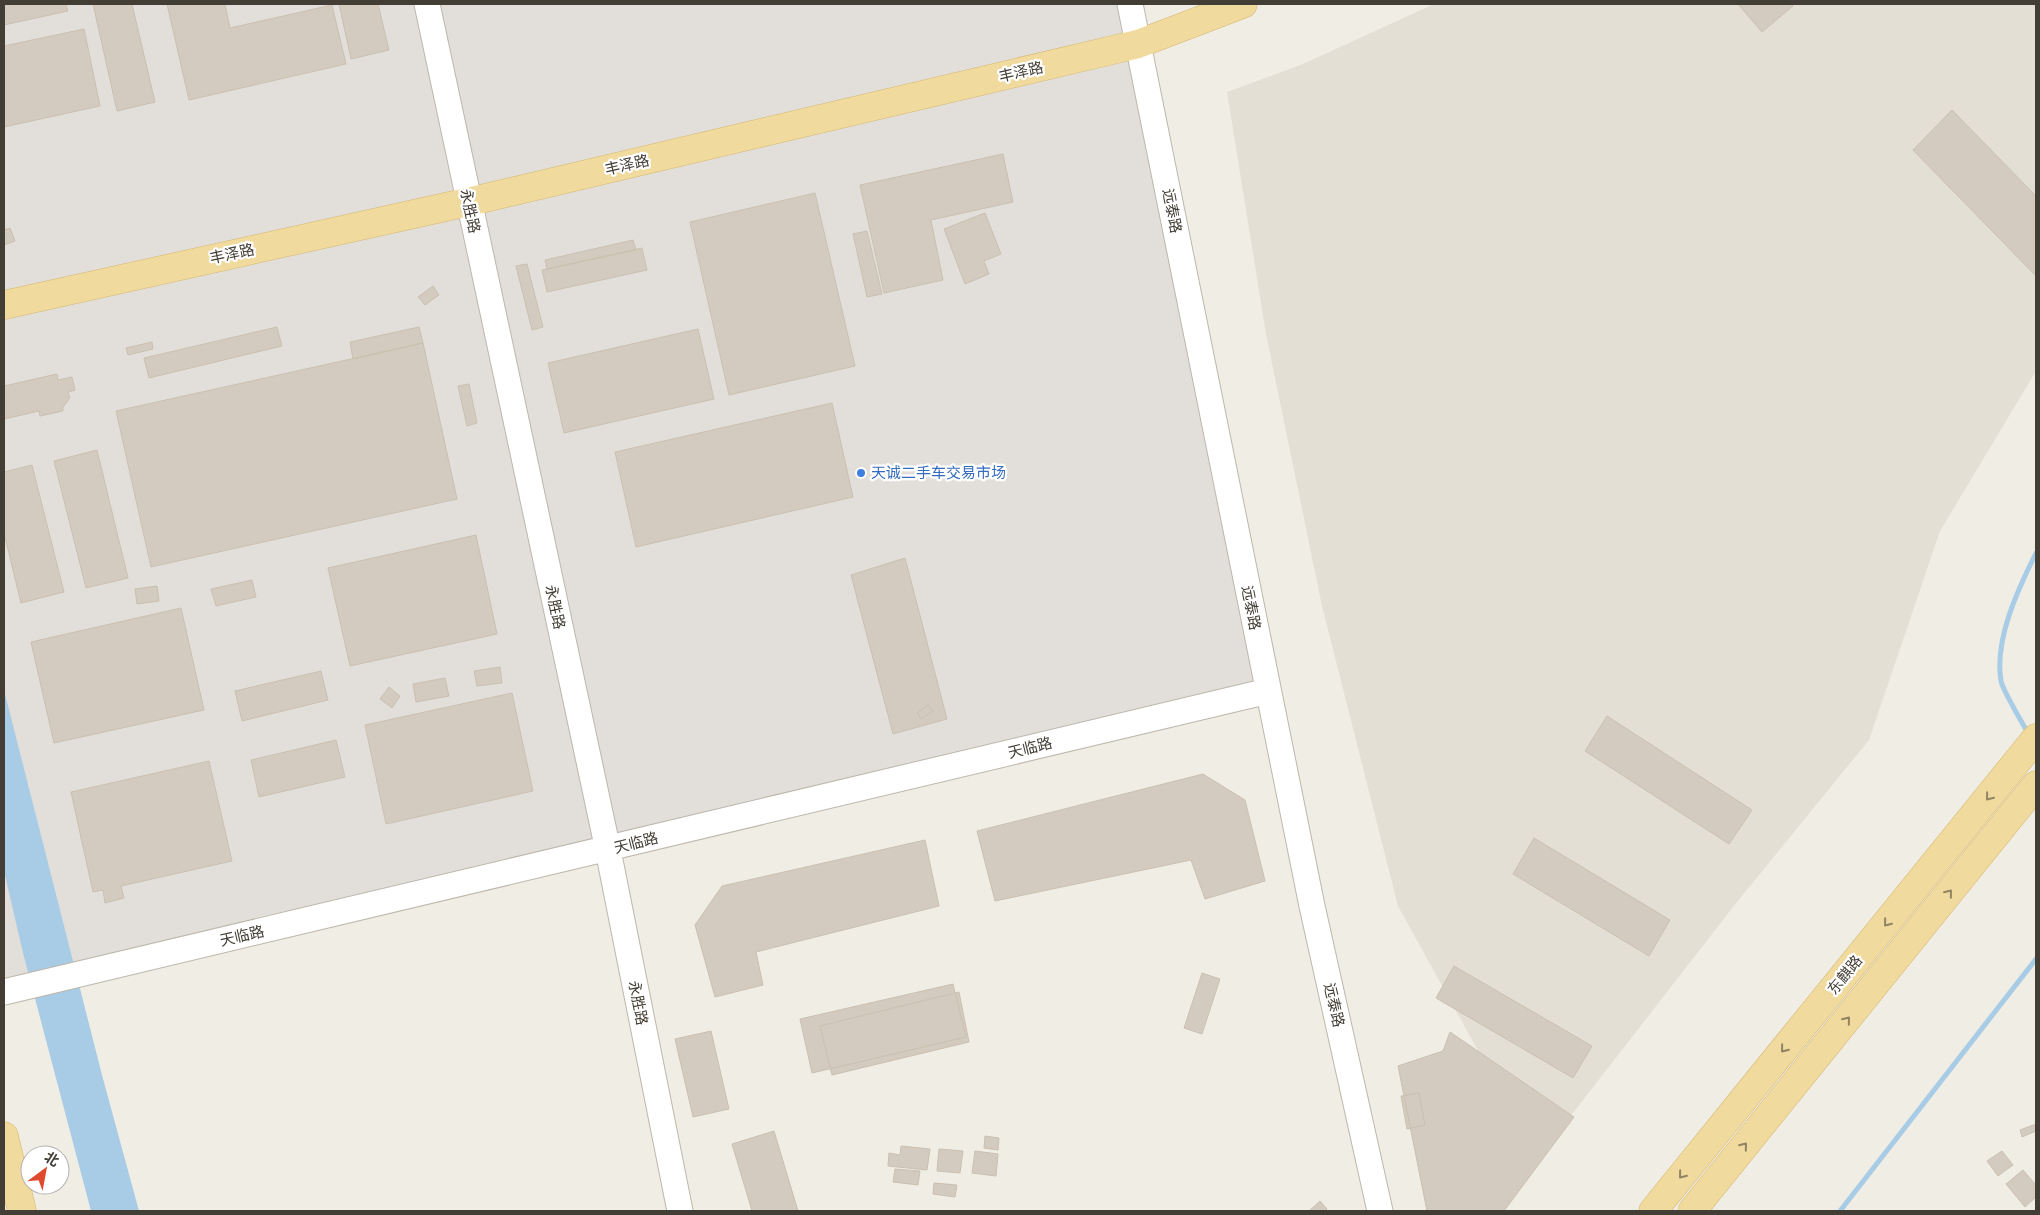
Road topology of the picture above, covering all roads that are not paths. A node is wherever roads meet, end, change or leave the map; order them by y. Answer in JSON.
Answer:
{"nodes":[{"id":1,"x":427,"y":4,"type":"edge"},
{"id":2,"x":1130,"y":4,"type":"edge"},
{"id":3,"x":1244,"y":4,"type":"edge"},
{"id":4,"x":1138,"y":44,"type":"junction"},
{"id":5,"x":468,"y":202,"type":"junction"},
{"id":6,"x":4,"y":305,"type":"edge"},
{"id":7,"x":1268,"y":691,"type":"junction"},
{"id":8,"x":2036,"y":738,"type":"edge"},
{"id":9,"x":2036,"y":785,"type":"edge"},
{"id":10,"x":608,"y":850,"type":"junction"},
{"id":11,"x":13,"y":990,"type":"edge"},
{"id":12,"x":4,"y":1136,"type":"edge"},
{"id":13,"x":22,"y":1211,"type":"edge"},
{"id":14,"x":680,"y":1211,"type":"edge"},
{"id":15,"x":1380,"y":1211,"type":"edge"},
{"id":16,"x":1653,"y":1211,"type":"edge"},
{"id":17,"x":1692,"y":1211,"type":"edge"}],
"edges":[{"from":1,"to":5,"type":"street","name":"永胜路"},
{"from":2,"to":4,"type":"street","name":"远泰路"},
{"from":3,"to":4,"type":"main road","name":"丰泽路"},
{"from":4,"to":5,"type":"main road","name":"丰泽路"},
{"from":4,"to":7,"type":"street","name":"远泰路"},
{"from":5,"to":6,"type":"main road","name":"丰泽路"},
{"from":5,"to":10,"type":"street","name":"永胜路"},
{"from":7,"to":10,"type":"street","name":"天临路"},
{"from":7,"to":15,"type":"street","name":"远泰路"},
{"from":8,"to":16,"type":"main road","name":"东麒路","one_way":true},
{"from":17,"to":9,"type":"main road","name":"东麒路","one_way":true},
{"from":10,"to":11,"type":"street","name":"天临路"},
{"from":10,"to":14,"type":"street","name":"永胜路"},
{"from":12,"to":13,"type":"main road"}]}
